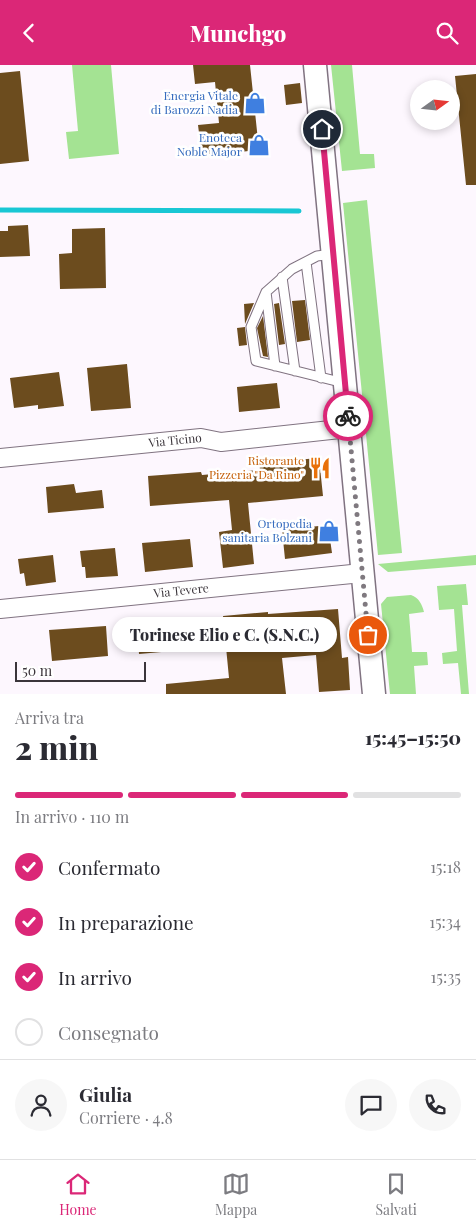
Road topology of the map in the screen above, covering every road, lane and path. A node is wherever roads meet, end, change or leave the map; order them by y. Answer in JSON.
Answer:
{"nodes":[{"id":1,"x":315,"y":65,"type":"edge"},
{"id":2,"x":333,"y":254,"type":"junction"},
{"id":3,"x":306,"y":261,"type":"junction"},
{"id":4,"x":282,"y":277,"type":"junction"},
{"id":5,"x":266,"y":292,"type":"junction"},
{"id":6,"x":275,"y":366,"type":"junction"},
{"id":7,"x":295,"y":371,"type":"junction"},
{"id":8,"x":321,"y":378,"type":"junction"},
{"id":9,"x":346,"y":384,"type":"junction"},
{"id":10,"x":349,"y":429,"type":"junction"},
{"id":11,"x":0,"y":458,"type":"edge"},
{"id":12,"x":362,"y":573,"type":"junction"},
{"id":13,"x":0,"y":609,"type":"edge"},
{"id":14,"x":374,"y":694,"type":"edge"}],
"edges":[{"from":1,"to":2,"type":"street"},
{"from":2,"to":3,"type":"lane"},
{"from":2,"to":9,"type":"street"},
{"from":3,"to":4,"type":"lane"},
{"from":3,"to":8,"type":"lane"},
{"from":4,"to":5,"type":"lane"},
{"from":4,"to":7,"type":"lane"},
{"from":5,"to":6,"type":"lane"},
{"from":5,"to":6,"type":"lane"},
{"from":6,"to":7,"type":"lane"},
{"from":7,"to":8,"type":"lane"},
{"from":8,"to":9,"type":"lane"},
{"from":9,"to":10,"type":"street"},
{"from":10,"to":11,"type":"street","name":"Via Ticino"},
{"from":10,"to":12,"type":"street"},
{"from":12,"to":13,"type":"street","name":"Via Tevere"},
{"from":12,"to":14,"type":"street"}]}
